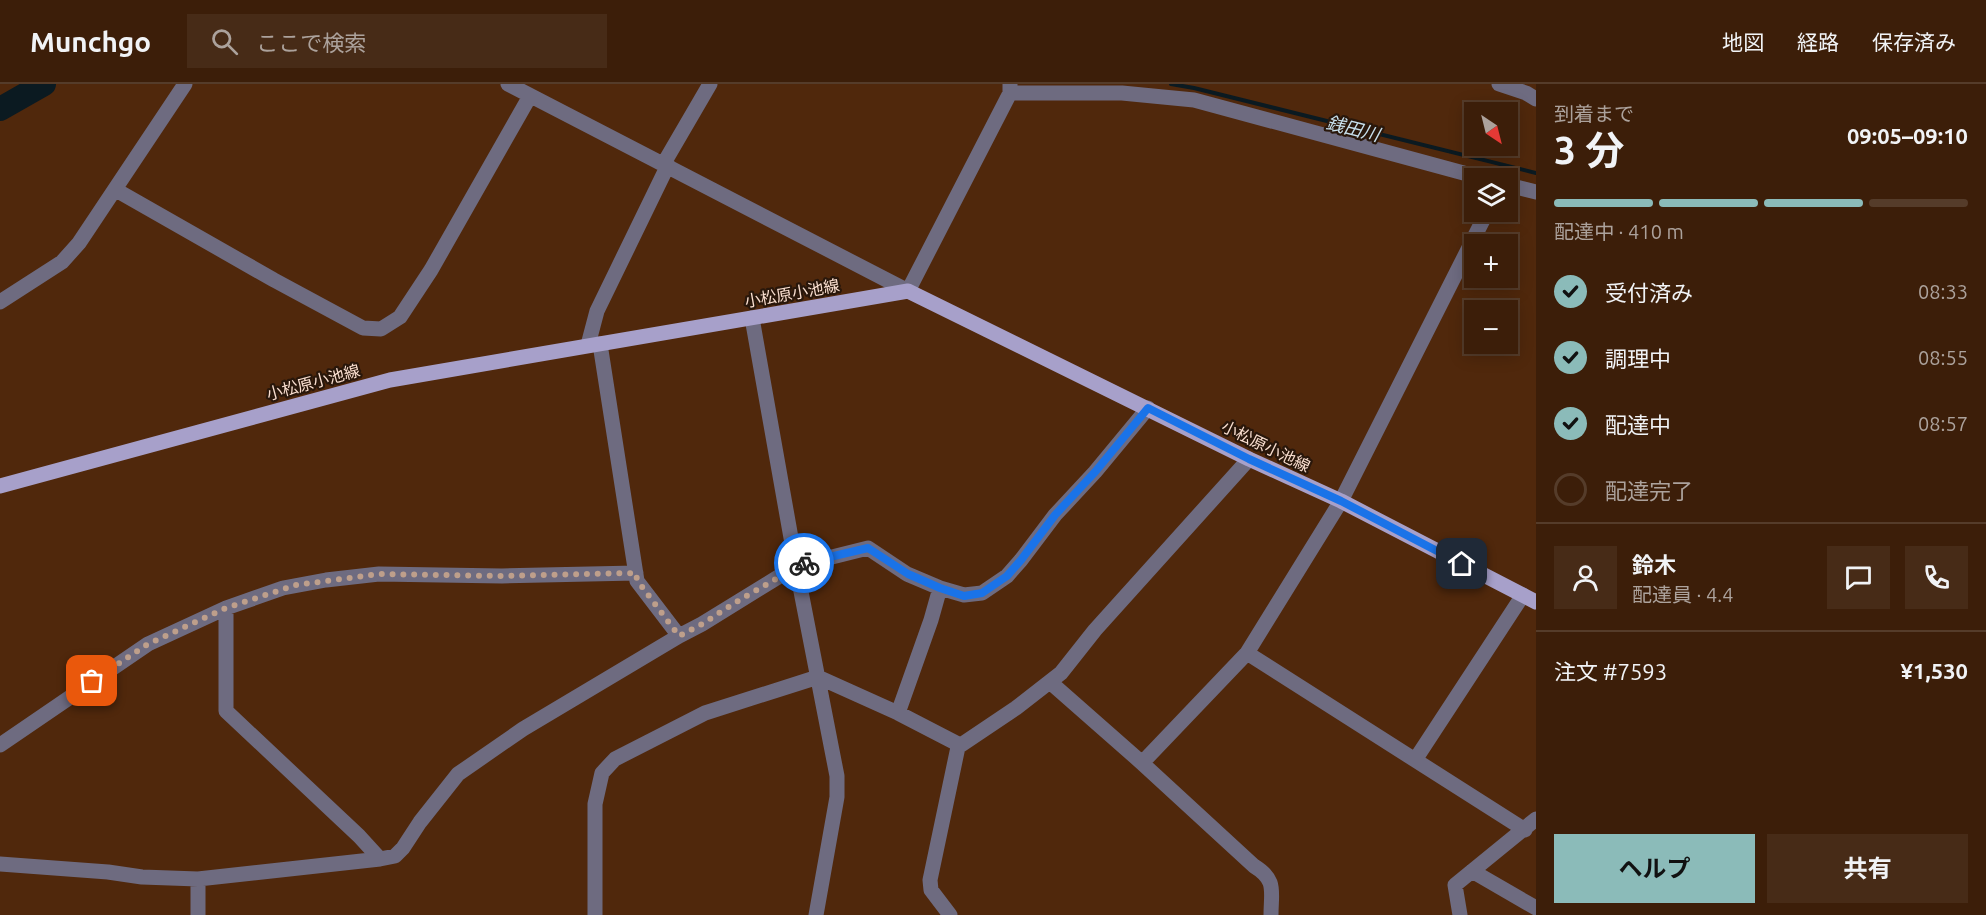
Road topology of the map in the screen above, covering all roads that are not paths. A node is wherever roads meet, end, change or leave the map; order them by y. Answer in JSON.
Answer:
{"nodes":[{"id":1,"x":185,"y":84,"type":"edge"},
{"id":2,"x":508,"y":84,"type":"edge"},
{"id":3,"x":710,"y":84,"type":"edge"},
{"id":4,"x":1499,"y":84,"type":"edge"},
{"id":5,"x":1010,"y":88,"type":"edge"},
{"id":6,"x":530,"y":96,"type":"junction"},
{"id":7,"x":1536,"y":99,"type":"edge"},
{"id":8,"x":666,"y":164,"type":"junction"},
{"id":9,"x":1464,"y":173,"type":"edge"},
{"id":10,"x":1518,"y":188,"type":"edge"},
{"id":11,"x":116,"y":189,"type":"junction"},
{"id":12,"x":1536,"y":192,"type":"edge"},
{"id":13,"x":1482,"y":222,"type":"edge"},
{"id":14,"x":908,"y":291,"type":"junction"},
{"id":15,"x":0,"y":302,"type":"edge"},
{"id":16,"x":752,"y":318,"type":"junction"},
{"id":17,"x":594,"y":344,"type":"junction"},
{"id":18,"x":1148,"y":408,"type":"junction"},
{"id":19,"x":1249,"y":459,"type":"junction"},
{"id":20,"x":0,"y":486,"type":"edge"},
{"id":21,"x":1341,"y":501,"type":"junction"},
{"id":22,"x":796,"y":566,"type":"junction"},
{"id":23,"x":636,"y":573,"type":"junction"},
{"id":24,"x":940,"y":588,"type":"junction"},
{"id":25,"x":1529,"y":599,"type":"edge"},
{"id":26,"x":226,"y":608,"type":"junction"},
{"id":27,"x":679,"y":636,"type":"junction"},
{"id":28,"x":1247,"y":653,"type":"junction"},
{"id":29,"x":818,"y":677,"type":"junction"},
{"id":30,"x":1050,"y":682,"type":"junction"},
{"id":31,"x":898,"y":713,"type":"junction"},
{"id":32,"x":0,"y":745,"type":"edge"},
{"id":33,"x":958,"y":747,"type":"junction"},
{"id":34,"x":1415,"y":760,"type":"junction"},
{"id":35,"x":1142,"y":763,"type":"junction"},
{"id":36,"x":1530,"y":824,"type":"edge"},
{"id":37,"x":380,"y":859,"type":"junction"},
{"id":38,"x":0,"y":864,"type":"edge"},
{"id":39,"x":1472,"y":871,"type":"junction"},
{"id":40,"x":198,"y":879,"type":"junction"},
{"id":41,"x":1536,"y":908,"type":"edge"},
{"id":42,"x":198,"y":915,"type":"edge"},
{"id":43,"x":595,"y":915,"type":"edge"},
{"id":44,"x":816,"y":915,"type":"edge"},
{"id":45,"x":950,"y":915,"type":"edge"},
{"id":46,"x":1271,"y":915,"type":"edge"},
{"id":47,"x":1460,"y":915,"type":"edge"}],
"edges":[{"from":1,"to":11,"type":"street"},
{"from":2,"to":6,"type":"street"},
{"from":3,"to":8,"type":"street"},
{"from":4,"to":7,"type":"street"},
{"from":5,"to":9,"type":"street"},
{"from":5,"to":14,"type":"street"},
{"from":6,"to":8,"type":"street"},
{"from":6,"to":11,"type":"street"},
{"from":8,"to":14,"type":"street"},
{"from":8,"to":17,"type":"street"},
{"from":10,"to":12,"type":"street"},
{"from":11,"to":15,"type":"street"},
{"from":13,"to":21,"type":"street"},
{"from":14,"to":16,"type":"main road","name":"小松原小池線"},
{"from":14,"to":18,"type":"main road","name":"小松原小池線"},
{"from":16,"to":17,"type":"main road","name":"小松原小池線"},
{"from":16,"to":22,"type":"street"},
{"from":17,"to":20,"type":"main road","name":"小松原小池線"},
{"from":17,"to":23,"type":"street"},
{"from":18,"to":19,"type":"main road","name":"小松原小池線"},
{"from":18,"to":24,"type":"street"},
{"from":19,"to":21,"type":"main road","name":"小松原小池線"},
{"from":19,"to":30,"type":"street"},
{"from":21,"to":25,"type":"main road","name":"小松原小池線"},
{"from":21,"to":28,"type":"street"},
{"from":22,"to":24,"type":"street"},
{"from":22,"to":27,"type":"street"},
{"from":22,"to":29,"type":"street"},
{"from":23,"to":26,"type":"street"},
{"from":23,"to":27,"type":"street"},
{"from":24,"to":31,"type":"street"},
{"from":25,"to":34,"type":"street"},
{"from":26,"to":32,"type":"street"},
{"from":26,"to":37,"type":"street"},
{"from":27,"to":37,"type":"street"},
{"from":28,"to":34,"type":"street"},
{"from":28,"to":35,"type":"street"},
{"from":29,"to":31,"type":"street"},
{"from":29,"to":43,"type":"street"},
{"from":29,"to":44,"type":"street"},
{"from":30,"to":33,"type":"street"},
{"from":30,"to":35,"type":"street"},
{"from":31,"to":33,"type":"street"},
{"from":33,"to":45,"type":"street"},
{"from":34,"to":36,"type":"street"},
{"from":35,"to":46,"type":"street"},
{"from":36,"to":39,"type":"street"},
{"from":37,"to":40,"type":"street"},
{"from":38,"to":40,"type":"street"},
{"from":39,"to":41,"type":"street"},
{"from":39,"to":47,"type":"street"},
{"from":40,"to":42,"type":"street"}]}
